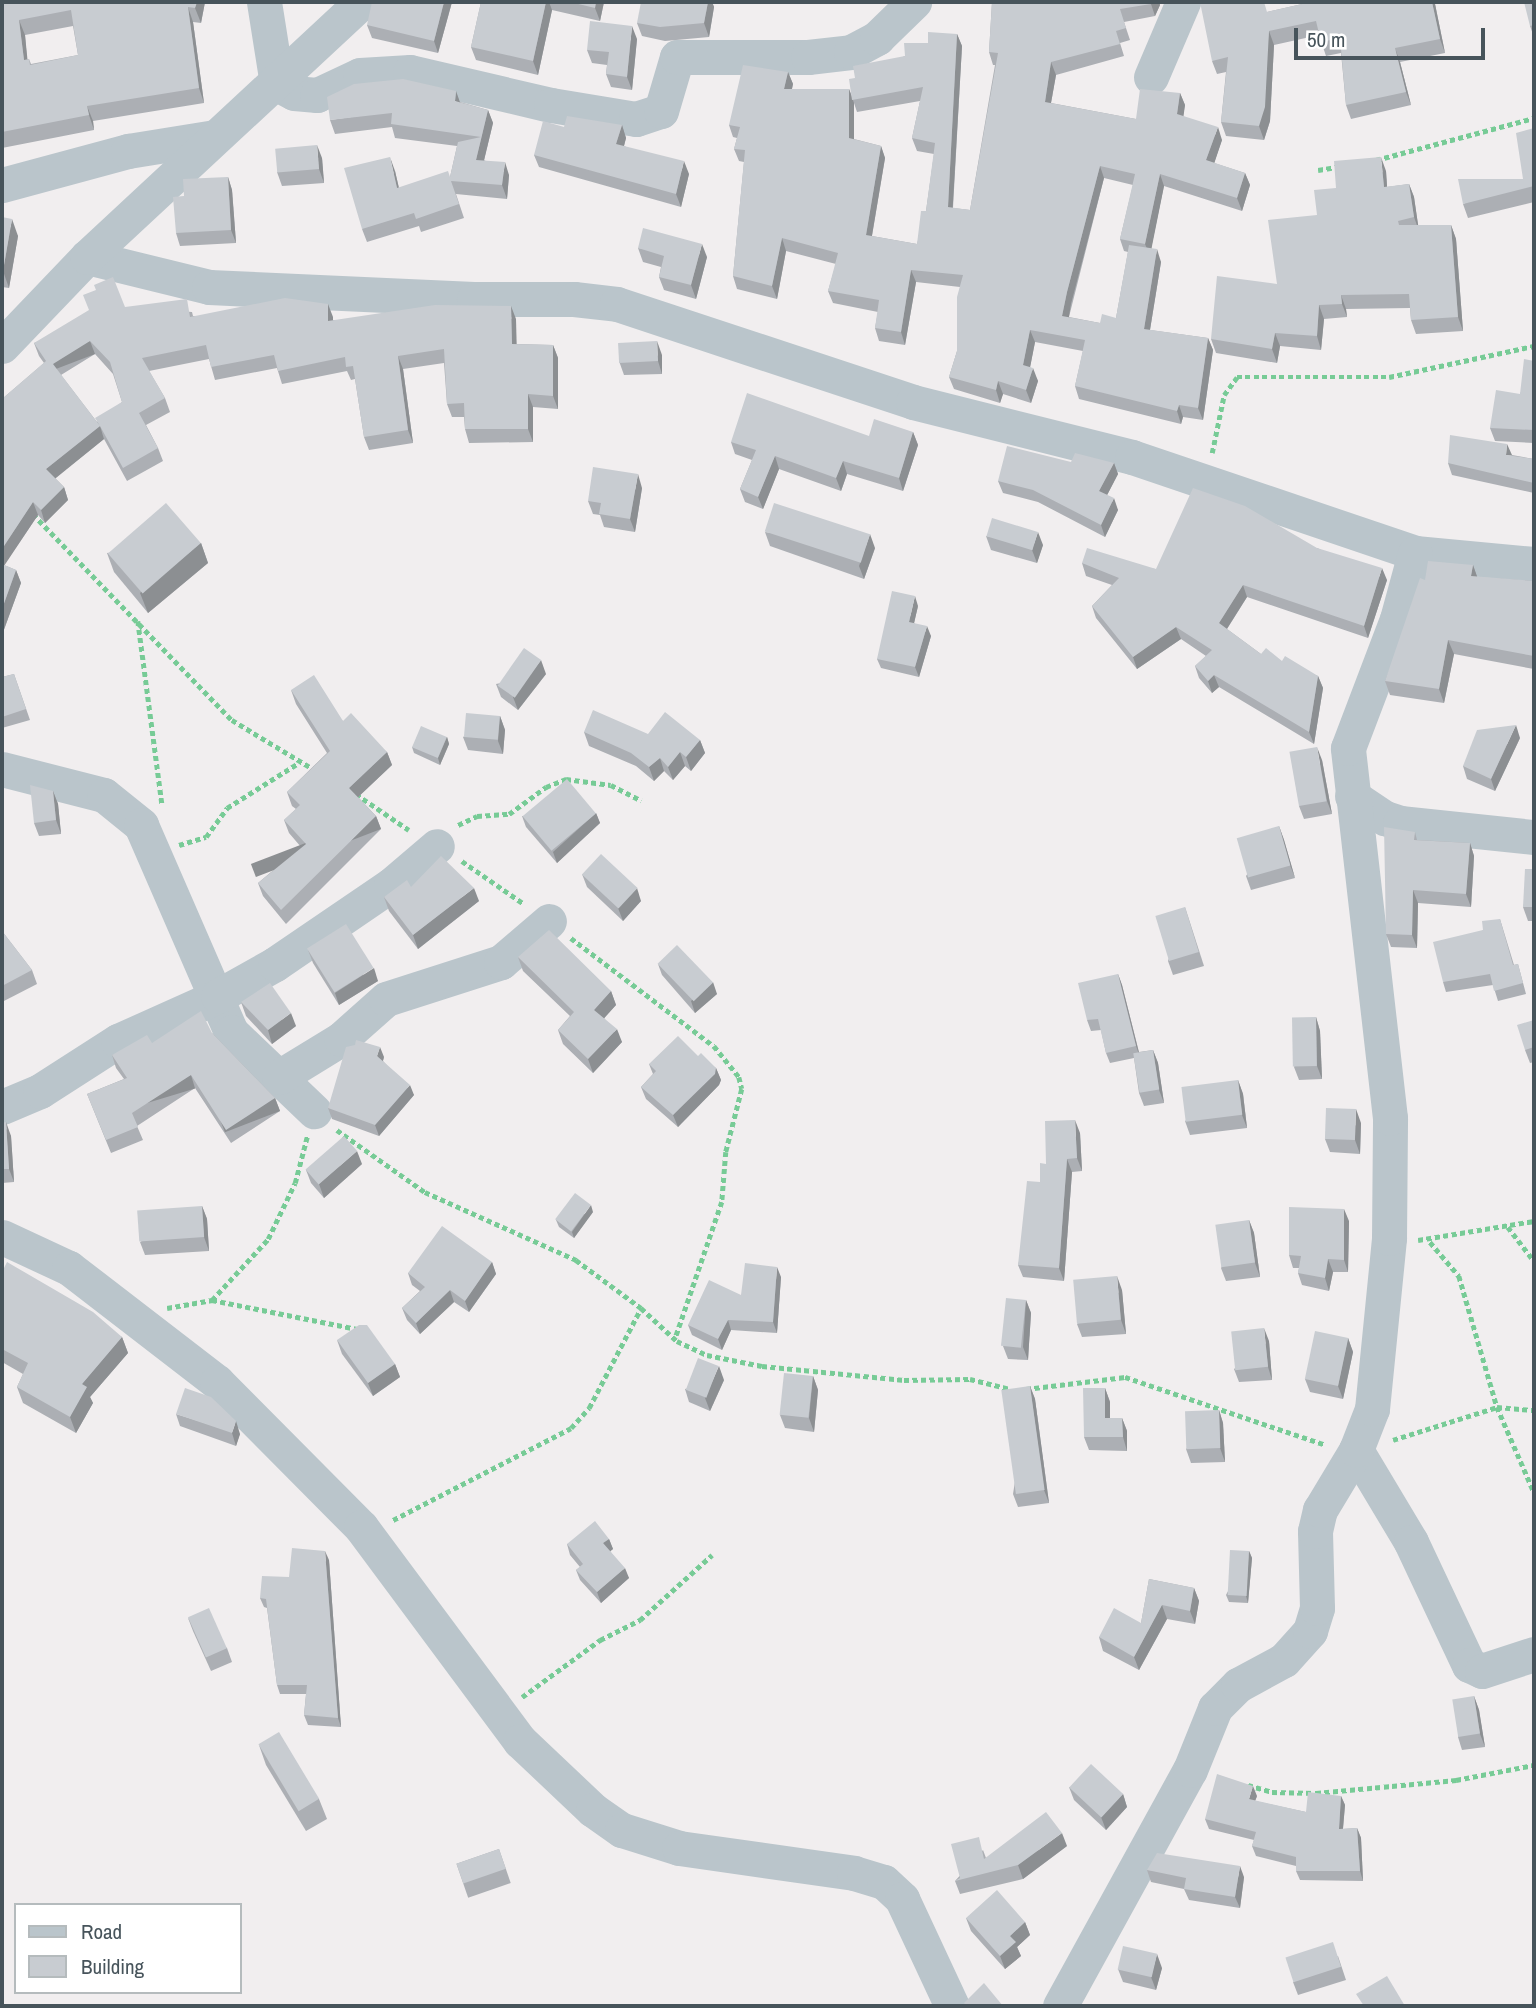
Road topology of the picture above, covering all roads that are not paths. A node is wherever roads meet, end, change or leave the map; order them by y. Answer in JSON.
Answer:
{"nodes":[{"id":1,"x":264,"y":2,"type":"edge"},
{"id":2,"x":361,"y":2,"type":"edge"},
{"id":3,"x":914,"y":2,"type":"edge"},
{"id":4,"x":1183,"y":2,"type":"edge"},
{"id":5,"x":1151,"y":77,"type":"dead end"},
{"id":6,"x":276,"y":84,"type":"junction"},
{"id":7,"x":215,"y":137,"type":"junction"},
{"id":8,"x":2,"y":185,"type":"edge"},
{"id":9,"x":87,"y":257,"type":"junction"},
{"id":10,"x":2,"y":346,"type":"edge"},
{"id":11,"x":1534,"y":548,"type":"edge"},
{"id":12,"x":1415,"y":553,"type":"junction"},
{"id":13,"x":1518,"y":563,"type":"edge"},
{"id":14,"x":2,"y":769,"type":"edge"},
{"id":15,"x":1352,"y":796,"type":"junction"},
{"id":16,"x":1534,"y":837,"type":"edge"},
{"id":17,"x":437,"y":846,"type":"road end"},
{"id":18,"x":549,"y":921,"type":"dead end"},
{"id":19,"x":218,"y":996,"type":"junction"},
{"id":20,"x":279,"y":1077,"type":"junction"},
{"id":21,"x":2,"y":1107,"type":"edge"},
{"id":22,"x":314,"y":1111,"type":"road end"},
{"id":23,"x":2,"y":1237,"type":"edge"},
{"id":24,"x":1356,"y":1450,"type":"junction"},
{"id":25,"x":1534,"y":1654,"type":"edge"},
{"id":26,"x":952,"y":2006,"type":"edge"},
{"id":27,"x":1060,"y":2006,"type":"edge"}],
"edges":[{"from":1,"to":6,"type":"street"},
{"from":2,"to":6,"type":"street"},
{"from":3,"to":6,"type":"street"},
{"from":4,"to":5,"type":"street"},
{"from":6,"to":7,"type":"street"},
{"from":7,"to":8,"type":"street"},
{"from":7,"to":9,"type":"street"},
{"from":9,"to":10,"type":"street"},
{"from":9,"to":12,"type":"street"},
{"from":11,"to":13,"type":"street"},
{"from":12,"to":13,"type":"street"},
{"from":12,"to":15,"type":"street"},
{"from":14,"to":19,"type":"street"},
{"from":15,"to":16,"type":"street"},
{"from":15,"to":24,"type":"street"},
{"from":17,"to":19,"type":"street"},
{"from":18,"to":20,"type":"street"},
{"from":19,"to":20,"type":"street"},
{"from":19,"to":21,"type":"street"},
{"from":20,"to":22,"type":"street"},
{"from":23,"to":26,"type":"street"},
{"from":24,"to":25,"type":"street"},
{"from":24,"to":27,"type":"street"}]}
